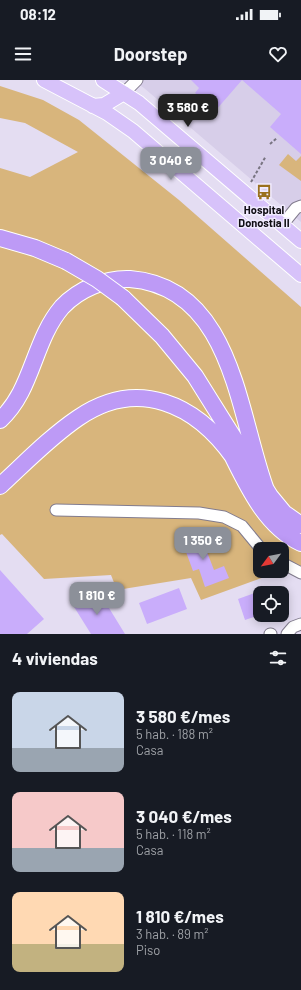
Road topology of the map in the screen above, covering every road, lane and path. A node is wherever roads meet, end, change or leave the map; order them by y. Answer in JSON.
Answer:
{"nodes":[{"id":1,"x":44,"y":80,"type":"edge"},
{"id":2,"x":103,"y":80,"type":"edge"},
{"id":3,"x":114,"y":80,"type":"edge"},
{"id":4,"x":137,"y":80,"type":"edge"},
{"id":5,"x":57,"y":86,"type":"junction"},
{"id":6,"x":126,"y":91,"type":"junction"},
{"id":7,"x":94,"y":106,"type":"junction"},
{"id":8,"x":277,"y":138,"type":"dead end"},
{"id":9,"x":270,"y":144,"type":"dead end"},
{"id":10,"x":266,"y":156,"type":"dead end"},
{"id":11,"x":250,"y":183,"type":"dead end"},
{"id":12,"x":301,"y":206,"type":"edge"},
{"id":13,"x":284,"y":222,"type":"junction"},
{"id":14,"x":301,"y":233,"type":"edge"},
{"id":15,"x":0,"y":238,"type":"edge"},
{"id":16,"x":301,"y":241,"type":"edge"},
{"id":17,"x":301,"y":275,"type":"edge"},
{"id":18,"x":301,"y":283,"type":"edge"},
{"id":19,"x":174,"y":350,"type":"junction"},
{"id":20,"x":0,"y":420,"type":"edge"},
{"id":21,"x":234,"y":458,"type":"junction"},
{"id":22,"x":0,"y":486,"type":"edge"},
{"id":23,"x":266,"y":490,"type":"junction"},
{"id":24,"x":56,"y":510,"type":"dead end"},
{"id":25,"x":301,"y":526,"type":"edge"},
{"id":26,"x":255,"y":542,"type":"edge"},
{"id":27,"x":301,"y":543,"type":"edge"},
{"id":28,"x":289,"y":567,"type":"edge"},
{"id":29,"x":301,"y":573,"type":"edge"},
{"id":30,"x":301,"y":624,"type":"edge"},
{"id":31,"x":287,"y":634,"type":"edge"}],
"edges":[{"from":1,"to":5,"type":"main road"},
{"from":2,"to":6,"type":"main road"},
{"from":3,"to":6,"type":"street"},
{"from":4,"to":6,"type":"street"},
{"from":5,"to":7,"type":"main road"},
{"from":5,"to":18,"type":"street"},
{"from":6,"to":7,"type":"main road"},
{"from":6,"to":13,"type":"main road"},
{"from":6,"to":13,"type":"street"},
{"from":7,"to":17,"type":"main road"},
{"from":8,"to":9,"type":"path"},
{"from":10,"to":11,"type":"path"},
{"from":12,"to":13,"type":"street"},
{"from":13,"to":14,"type":"street"},
{"from":13,"to":16,"type":"main road"},
{"from":15,"to":19,"type":"highway","bridge":true},
{"from":19,"to":21,"type":"highway"},
{"from":19,"to":23,"type":"highway"},
{"from":20,"to":23,"type":"highway"},
{"from":21,"to":22,"type":"highway"},
{"from":21,"to":27,"type":"highway"},
{"from":23,"to":25,"type":"highway"},
{"from":24,"to":26,"type":"street"},
{"from":28,"to":29,"type":"street"},
{"from":30,"to":31,"type":"street"}]}
